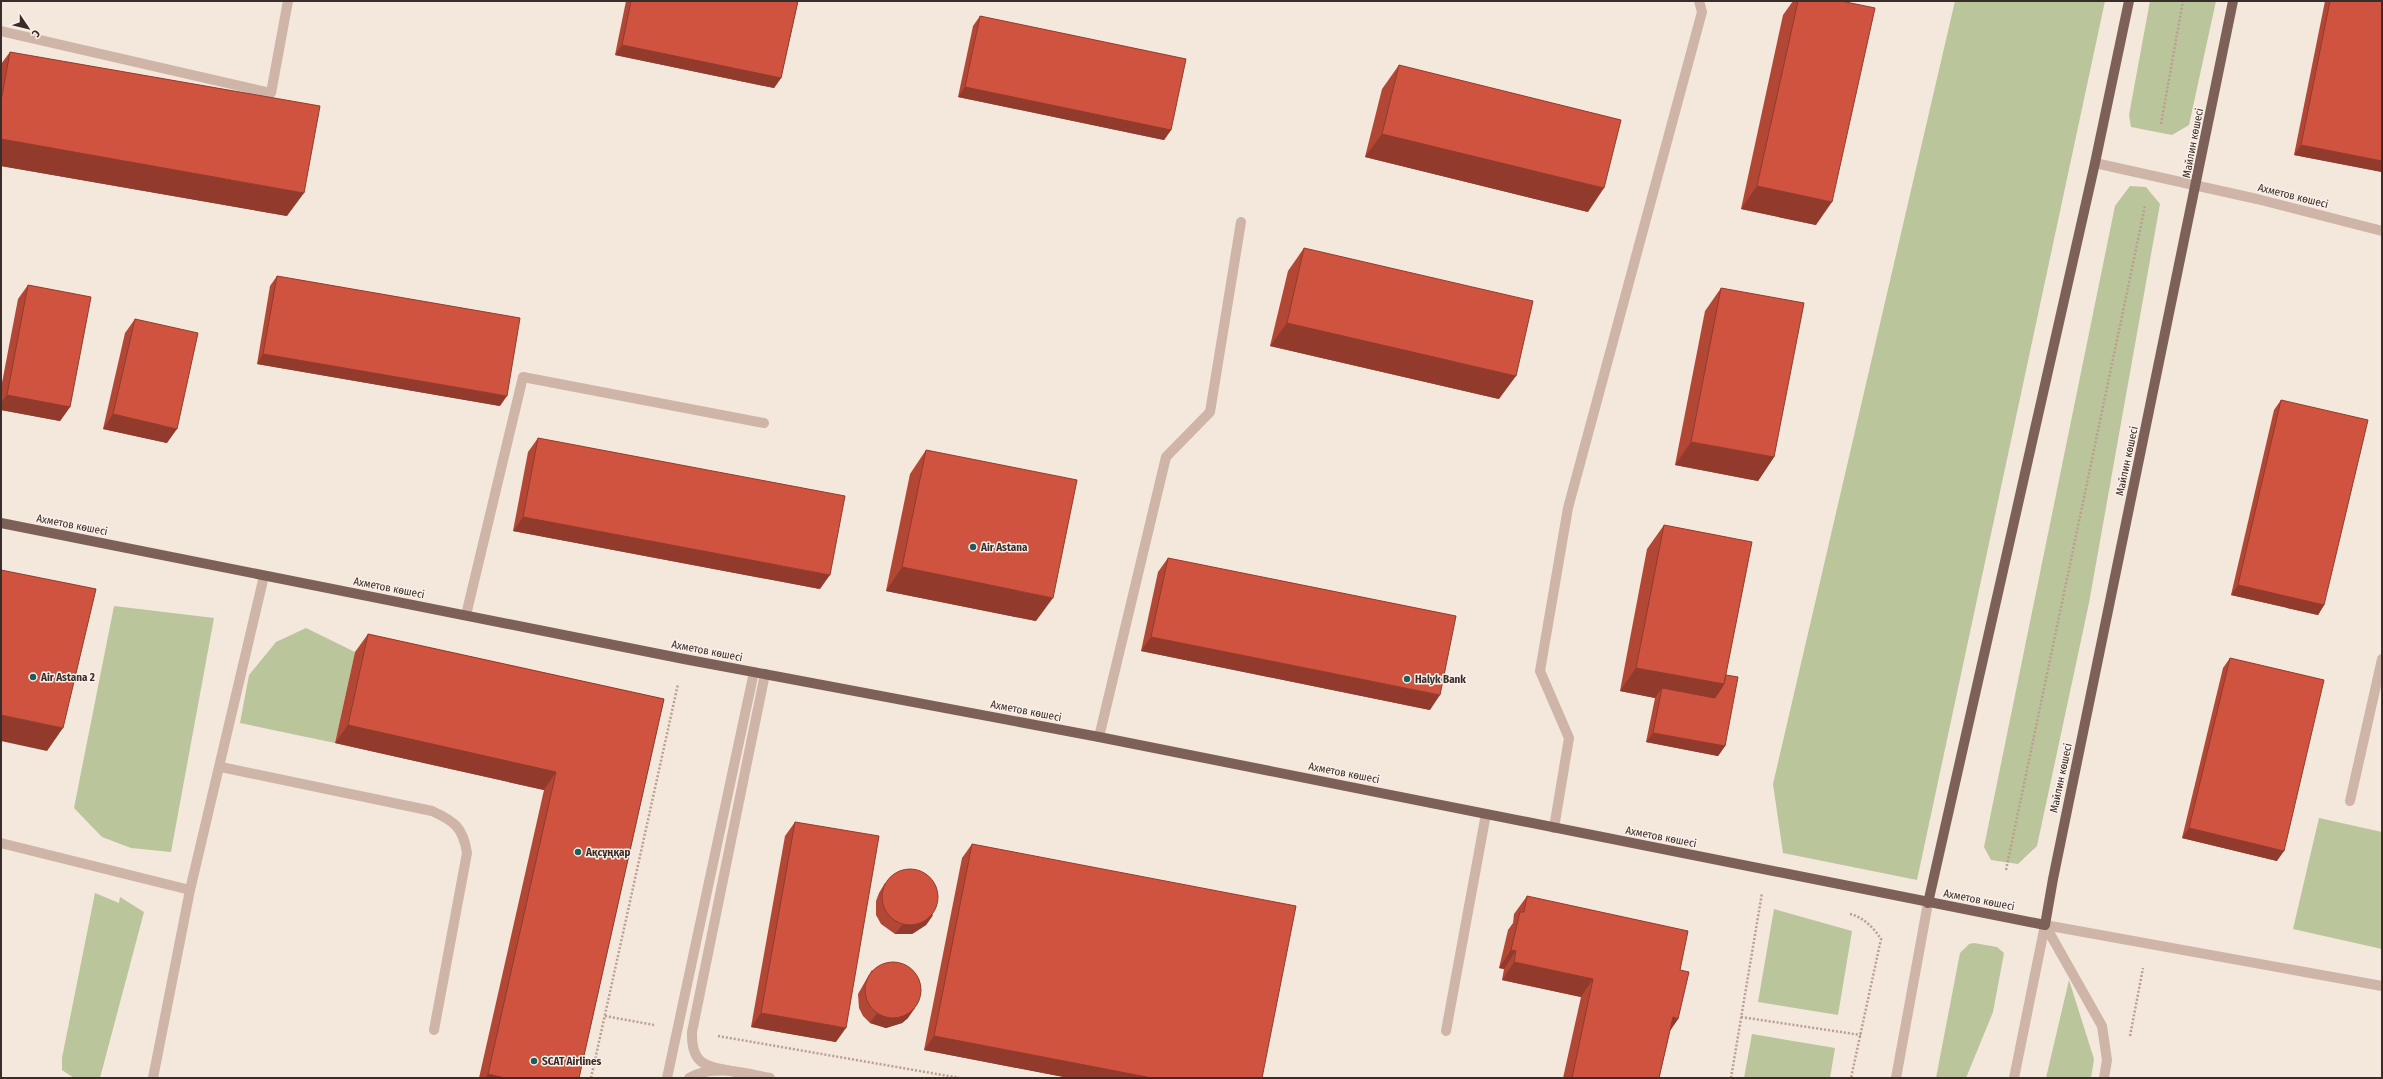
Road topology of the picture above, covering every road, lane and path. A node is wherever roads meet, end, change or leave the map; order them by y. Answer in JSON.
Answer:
{"nodes":[{"id":1,"x":288,"y":1,"type":"edge"},
{"id":2,"x":1699,"y":1,"type":"edge"},
{"id":3,"x":2129,"y":1,"type":"edge"},
{"id":4,"x":2183,"y":1,"type":"edge"},
{"id":5,"x":2233,"y":1,"type":"edge"},
{"id":6,"x":1,"y":31,"type":"edge"},
{"id":7,"x":2161,"y":124,"type":"dead end"},
{"id":8,"x":2095,"y":163,"type":"junction"},
{"id":9,"x":2197,"y":186,"type":"junction"},
{"id":10,"x":2145,"y":206,"type":"dead end"},
{"id":11,"x":1241,"y":222,"type":"dead end"},
{"id":12,"x":2382,"y":231,"type":"edge"},
{"id":13,"x":764,"y":424,"type":"dead end"},
{"id":14,"x":1,"y":523,"type":"edge"},
{"id":15,"x":264,"y":576,"type":"junction"},
{"id":16,"x":466,"y":614,"type":"junction"},
{"id":17,"x":2382,"y":659,"type":"edge"},
{"id":18,"x":754,"y":672,"type":"junction"},
{"id":19,"x":765,"y":674,"type":"junction"},
{"id":20,"x":680,"y":678,"type":"dead end"},
{"id":21,"x":1099,"y":737,"type":"junction"},
{"id":22,"x":221,"y":767,"type":"junction"},
{"id":23,"x":2350,"y":801,"type":"dead end"},
{"id":24,"x":1486,"y":814,"type":"junction"},
{"id":25,"x":1554,"y":828,"type":"junction"},
{"id":26,"x":1,"y":843,"type":"edge"},
{"id":27,"x":2006,"y":870,"type":"dead end"},
{"id":28,"x":1763,"y":888,"type":"dead end"},
{"id":29,"x":190,"y":890,"type":"junction"},
{"id":30,"x":1928,"y":903,"type":"junction"},
{"id":31,"x":1843,"y":912,"type":"dead end"},
{"id":32,"x":2045,"y":925,"type":"junction"},
{"id":33,"x":2138,"y":942,"type":"junction"},
{"id":34,"x":2382,"y":986,"type":"edge"},
{"id":35,"x":605,"y":1016,"type":"junction"},
{"id":36,"x":1742,"y":1017,"type":"junction"},
{"id":37,"x":677,"y":1029,"type":"junction"},
{"id":38,"x":434,"y":1030,"type":"dead end"},
{"id":39,"x":1446,"y":1031,"type":"dead end"},
{"id":40,"x":692,"y":1032,"type":"junction"},
{"id":41,"x":1861,"y":1035,"type":"junction"},
{"id":42,"x":2129,"y":1040,"type":"dead end"},
{"id":43,"x":736,"y":1072,"type":"junction"},
{"id":44,"x":153,"y":1078,"type":"edge"},
{"id":45,"x":591,"y":1078,"type":"edge"},
{"id":46,"x":667,"y":1078,"type":"edge"},
{"id":47,"x":689,"y":1078,"type":"edge"},
{"id":48,"x":770,"y":1078,"type":"edge"},
{"id":49,"x":960,"y":1078,"type":"edge"},
{"id":50,"x":1731,"y":1078,"type":"edge"},
{"id":51,"x":1851,"y":1078,"type":"edge"},
{"id":52,"x":1896,"y":1078,"type":"edge"},
{"id":53,"x":2014,"y":1078,"type":"edge"},
{"id":54,"x":2104,"y":1078,"type":"edge"}],
"edges":[{"from":1,"to":6,"type":"street"},
{"from":2,"to":25,"type":"street"},
{"from":3,"to":8,"type":"main road"},
{"from":4,"to":7,"type":"path"},
{"from":5,"to":9,"type":"main road","name":"Майлин көшесі"},
{"from":8,"to":9,"type":"street","name":"Ахметов көшесі"},
{"from":8,"to":30,"type":"main road"},
{"from":9,"to":12,"type":"street","name":"Ахметов көшесі"},
{"from":9,"to":32,"type":"main road","name":"Майлин көшесі"},
{"from":10,"to":27,"type":"path"},
{"from":11,"to":21,"type":"street"},
{"from":13,"to":16,"type":"street"},
{"from":14,"to":15,"type":"main road","name":"Ахметов көшесі"},
{"from":15,"to":16,"type":"main road","name":"Ахметов көшесі"},
{"from":15,"to":22,"type":"street"},
{"from":16,"to":18,"type":"main road","name":"Ахметов көшесі"},
{"from":17,"to":23,"type":"street"},
{"from":18,"to":19,"type":"main road","name":"Ахметов көшесі"},
{"from":18,"to":37,"type":"street"},
{"from":19,"to":21,"type":"main road","name":"Ахметов көшесі"},
{"from":19,"to":40,"type":"street"},
{"from":20,"to":35,"type":"path"},
{"from":21,"to":24,"type":"main road","name":"Ахметов көшесі"},
{"from":22,"to":29,"type":"street"},
{"from":22,"to":38,"type":"street"},
{"from":24,"to":25,"type":"main road","name":"Ахметов көшесі"},
{"from":24,"to":39,"type":"street"},
{"from":25,"to":30,"type":"main road","name":"Ахметов көшесі"},
{"from":26,"to":29,"type":"street"},
{"from":28,"to":36,"type":"path"},
{"from":29,"to":44,"type":"street"},
{"from":30,"to":32,"type":"main road","name":"Ахметов көшесі"},
{"from":30,"to":52,"type":"street"},
{"from":31,"to":41,"type":"path"},
{"from":32,"to":33,"type":"street"},
{"from":32,"to":53,"type":"street"},
{"from":32,"to":54,"type":"street"},
{"from":33,"to":34,"type":"street"},
{"from":33,"to":42,"type":"path"},
{"from":35,"to":37,"type":"path"},
{"from":35,"to":45,"type":"path"},
{"from":36,"to":41,"type":"path"},
{"from":36,"to":50,"type":"path"},
{"from":37,"to":46,"type":"street"},
{"from":40,"to":43,"type":"street"},
{"from":40,"to":49,"type":"path"},
{"from":41,"to":51,"type":"path"},
{"from":43,"to":47,"type":"street"},
{"from":43,"to":48,"type":"street"}]}
